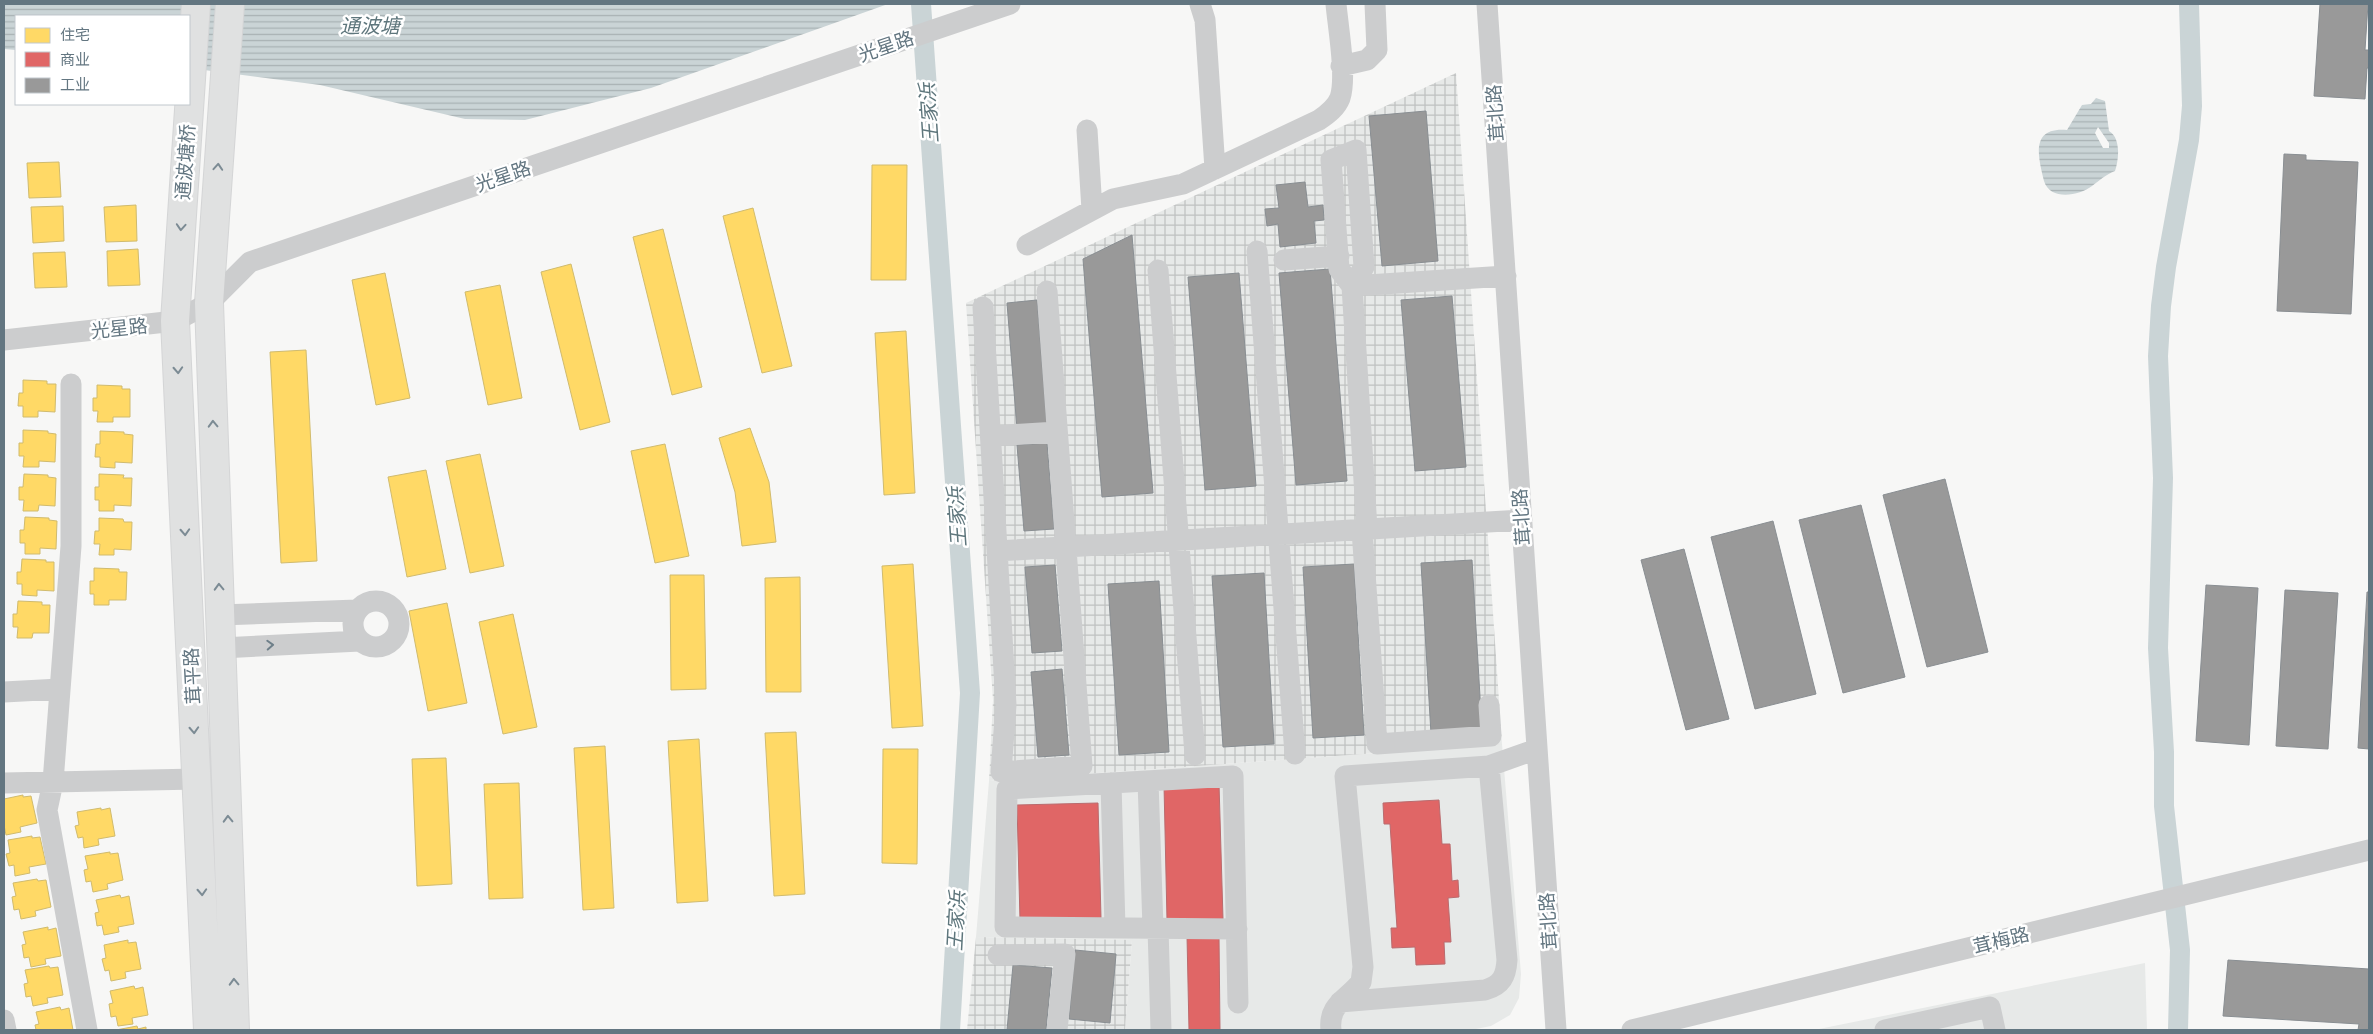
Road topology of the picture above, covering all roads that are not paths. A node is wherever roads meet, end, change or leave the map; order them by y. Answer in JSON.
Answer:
{"nodes":[{"id":1,"x":196,"y":4,"type":"edge"},
{"id":2,"x":230,"y":4,"type":"edge"},
{"id":3,"x":1010,"y":4,"type":"edge"},
{"id":4,"x":1200,"y":4,"type":"edge"},
{"id":5,"x":1336,"y":4,"type":"edge"},
{"id":6,"x":1375,"y":4,"type":"edge"},
{"id":7,"x":1487,"y":4,"type":"edge"},
{"id":8,"x":1341,"y":66,"type":"junction"},
{"id":9,"x":190,"y":95,"type":"edge"},
{"id":10,"x":189,"y":105,"type":"edge"},
{"id":11,"x":1086,"y":130,"type":"dead end"},
{"id":12,"x":1215,"y":169,"type":"junction"},
{"id":13,"x":1092,"y":210,"type":"junction"},
{"id":14,"x":1026,"y":245,"type":"dead end"},
{"id":15,"x":1257,"y":251,"type":"dead end"},
{"id":16,"x":1338,"y":256,"type":"junction"},
{"id":17,"x":1284,"y":260,"type":"dead end"},
{"id":18,"x":1158,"y":270,"type":"dead end"},
{"id":19,"x":1506,"y":276,"type":"junction"},
{"id":20,"x":1352,"y":286,"type":"junction"},
{"id":21,"x":1047,"y":291,"type":"dead end"},
{"id":22,"x":208,"y":302,"type":"junction"},
{"id":23,"x":983,"y":307,"type":"dead end"},
{"id":24,"x":175,"y":321,"type":"junction"},
{"id":25,"x":4,"y":340,"type":"edge"},
{"id":26,"x":71,"y":384,"type":"dead end"},
{"id":27,"x":1057,"y":432,"type":"junction"},
{"id":28,"x":990,"y":436,"type":"junction"},
{"id":29,"x":1522,"y":520,"type":"junction"},
{"id":30,"x":1364,"y":530,"type":"junction"},
{"id":31,"x":1278,"y":535,"type":"junction"},
{"id":32,"x":1179,"y":541,"type":"junction"},
{"id":33,"x":1066,"y":547,"type":"junction"},
{"id":34,"x":997,"y":552,"type":"junction"},
{"id":35,"x":357,"y":610,"type":"junction"},
{"id":36,"x":220,"y":615,"type":"junction"},
{"id":37,"x":360,"y":641,"type":"junction"},
{"id":38,"x":221,"y":648,"type":"junction"},
{"id":39,"x":60,"y":689,"type":"junction"},
{"id":40,"x":4,"y":692,"type":"edge"},
{"id":41,"x":1489,"y":705,"type":"dead end"},
{"id":42,"x":1537,"y":749,"type":"junction"},
{"id":43,"x":1295,"y":754,"type":"dead end"},
{"id":44,"x":1195,"y":755,"type":"dead end"},
{"id":45,"x":1489,"y":766,"type":"junction"},
{"id":46,"x":197,"y":779,"type":"junction"},
{"id":47,"x":1148,"y":781,"type":"junction"},
{"id":48,"x":53,"y":782,"type":"junction"},
{"id":49,"x":4,"y":783,"type":"edge"},
{"id":50,"x":1111,"y":783,"type":"junction"},
{"id":51,"x":2369,"y":850,"type":"edge"},
{"id":52,"x":1115,"y":928,"type":"junction"},
{"id":53,"x":1156,"y":928,"type":"junction"},
{"id":54,"x":1237,"y":929,"type":"junction"},
{"id":55,"x":998,"y":956,"type":"dead end"},
{"id":56,"x":1340,"y":1002,"type":"junction"},
{"id":57,"x":1238,"y":1003,"type":"dead end"},
{"id":58,"x":4,"y":1020,"type":"edge"},
{"id":59,"x":6,"y":1030,"type":"edge"},
{"id":60,"x":87,"y":1030,"type":"edge"},
{"id":61,"x":208,"y":1030,"type":"edge"},
{"id":62,"x":236,"y":1030,"type":"edge"},
{"id":63,"x":1057,"y":1030,"type":"edge"},
{"id":64,"x":1161,"y":1030,"type":"edge"},
{"id":65,"x":1331,"y":1030,"type":"edge"},
{"id":66,"x":1556,"y":1030,"type":"edge"},
{"id":67,"x":1632,"y":1030,"type":"edge"},
{"id":68,"x":1885,"y":1030,"type":"edge"},
{"id":69,"x":1995,"y":1030,"type":"edge"}],
"edges":[{"from":1,"to":9,"type":"main road","name":"通波塘桥","one_way":true},
{"from":22,"to":2,"type":"main road","one_way":true},
{"from":3,"to":22,"type":"street","name":"光星路"},
{"from":4,"to":12,"type":"street"},
{"from":5,"to":8,"type":"street"},
{"from":6,"to":8,"type":"street"},
{"from":7,"to":19,"type":"street","name":"茸北路"},
{"from":8,"to":12,"type":"street"},
{"from":10,"to":24,"type":"main road","name":"通波塘桥","one_way":true},
{"from":11,"to":13,"type":"street"},
{"from":12,"to":13,"type":"street"},
{"from":13,"to":14,"type":"street"},
{"from":15,"to":31,"type":"street"},
{"from":16,"to":17,"type":"street"},
{"from":16,"to":20,"type":"street"},
{"from":16,"to":20,"type":"street"},
{"from":18,"to":32,"type":"street"},
{"from":19,"to":20,"type":"street"},
{"from":19,"to":29,"type":"street","name":"茸北路"},
{"from":20,"to":30,"type":"street"},
{"from":21,"to":27,"type":"street"},
{"from":22,"to":24,"type":"street","name":"光星路"},
{"from":36,"to":22,"type":"main road","one_way":true},
{"from":23,"to":28,"type":"street"},
{"from":24,"to":25,"type":"street","name":"光星路"},
{"from":24,"to":46,"type":"main road","name":"茸平路","one_way":true},
{"from":26,"to":39,"type":"street"},
{"from":27,"to":28,"type":"street"},
{"from":27,"to":33,"type":"street"},
{"from":28,"to":34,"type":"street"},
{"from":29,"to":30,"type":"street"},
{"from":29,"to":42,"type":"street","name":"茸北路"},
{"from":30,"to":31,"type":"street"},
{"from":30,"to":41,"type":"street"},
{"from":31,"to":32,"type":"street"},
{"from":31,"to":43,"type":"street"},
{"from":32,"to":33,"type":"street"},
{"from":32,"to":44,"type":"street"},
{"from":33,"to":34,"type":"street"},
{"from":33,"to":34,"type":"street"},
{"from":35,"to":36,"type":"street"},
{"from":35,"to":37,"type":"street"},
{"from":35,"to":37,"type":"street"},
{"from":36,"to":38,"type":"main road"},
{"from":38,"to":37,"type":"street","one_way":true},
{"from":62,"to":38,"type":"main road","one_way":true},
{"from":39,"to":40,"type":"street"},
{"from":39,"to":48,"type":"street"},
{"from":42,"to":45,"type":"street"},
{"from":42,"to":66,"type":"street","name":"茸北路"},
{"from":45,"to":56,"type":"street"},
{"from":45,"to":56,"type":"street"},
{"from":46,"to":48,"type":"street"},
{"from":46,"to":61,"type":"main road","name":"茸平路","one_way":true},
{"from":47,"to":50,"type":"street"},
{"from":47,"to":53,"type":"street"},
{"from":47,"to":54,"type":"street"},
{"from":48,"to":49,"type":"street"},
{"from":48,"to":60,"type":"street"},
{"from":50,"to":52,"type":"street"},
{"from":50,"to":52,"type":"street"},
{"from":51,"to":67,"type":"street","name":"茸梅路"},
{"from":52,"to":53,"type":"street"},
{"from":53,"to":54,"type":"street"},
{"from":53,"to":64,"type":"street"},
{"from":54,"to":57,"type":"street"},
{"from":55,"to":63,"type":"street"},
{"from":56,"to":65,"type":"street"},
{"from":58,"to":59,"type":"street"},
{"from":68,"to":69,"type":"street"}]}
